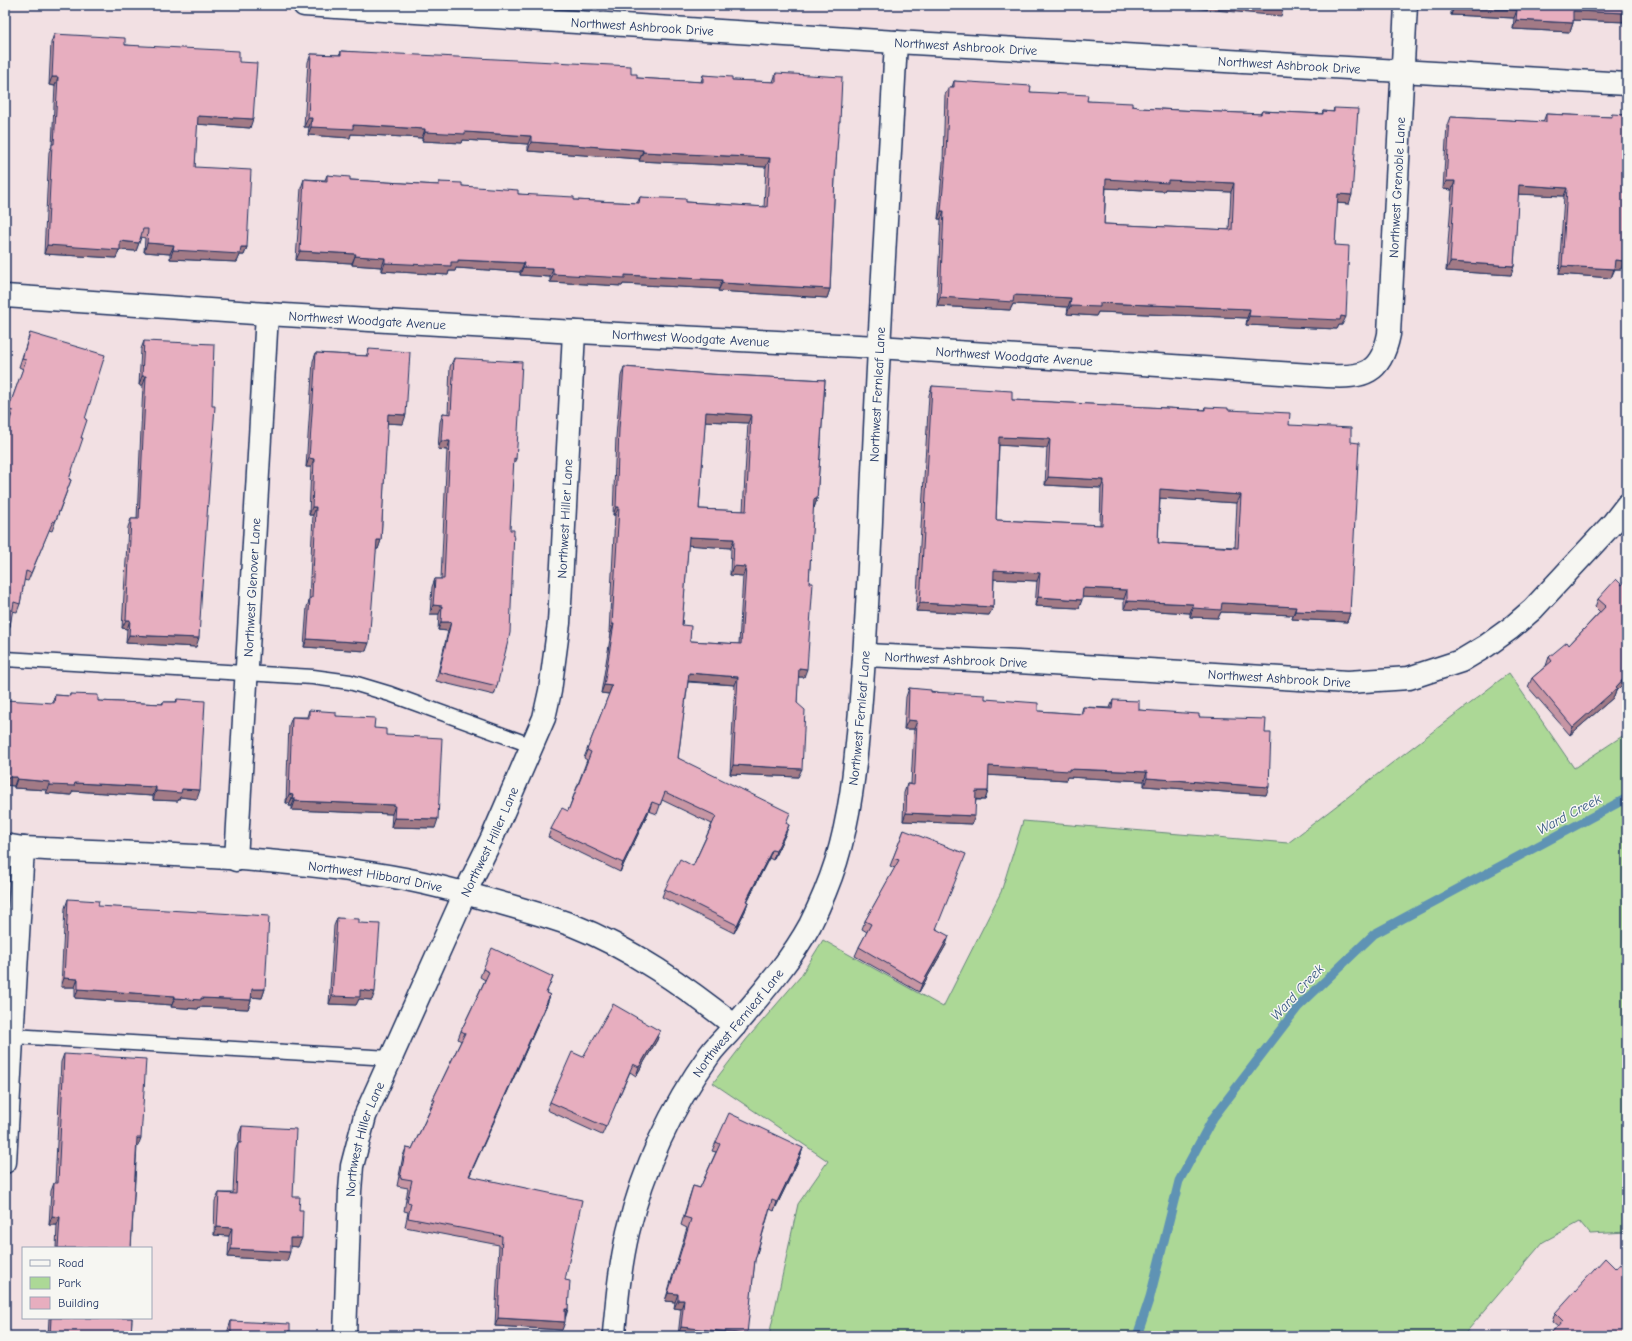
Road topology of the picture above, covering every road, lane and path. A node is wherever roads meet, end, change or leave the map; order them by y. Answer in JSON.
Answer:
{"nodes":[{"id":1,"x":304,"y":5,"type":"edge"},
{"id":2,"x":1406,"y":5,"type":"edge"},
{"id":3,"x":896,"y":42,"type":"junction"},
{"id":4,"x":1402,"y":71,"type":"junction"},
{"id":5,"x":1627,"y":84,"type":"edge"},
{"id":6,"x":5,"y":296,"type":"edge"},
{"id":7,"x":267,"y":314,"type":"junction"},
{"id":8,"x":574,"y":332,"type":"junction"},
{"id":9,"x":878,"y":347,"type":"junction"},
{"id":10,"x":1374,"y":366,"type":"joint"},
{"id":11,"x":1627,"y":505,"type":"edge"},
{"id":12,"x":865,"y":655,"type":"junction"},
{"id":13,"x":5,"y":659,"type":"edge"},
{"id":14,"x":246,"y":673,"type":"junction"},
{"id":15,"x":533,"y":746,"type":"junction"},
{"id":16,"x":14,"y":847,"type":"edge"},
{"id":17,"x":236,"y":860,"type":"junction"},
{"id":18,"x":465,"y":892,"type":"junction"},
{"id":19,"x":735,"y":1026,"type":"junction"},
{"id":20,"x":9,"y":1035,"type":"edge"},
{"id":21,"x":390,"y":1058,"type":"junction"},
{"id":22,"x":5,"y":1162,"type":"edge"},
{"id":23,"x":614,"y":1333,"type":"dead end"},
{"id":24,"x":344,"y":1336,"type":"edge"}],
"edges":[{"from":1,"to":3,"type":"street","name":"Northwest Ashbrook Drive"},
{"from":2,"to":4,"type":"street","name":"Northwest Grenoble Lane"},
{"from":3,"to":4,"type":"street","name":"Northwest Ashbrook Drive"},
{"from":3,"to":9,"type":"street","name":"Northwest Fernleaf Lane"},
{"from":4,"to":5,"type":"street","name":"Northwest Ashbrook Drive"},
{"from":4,"to":10,"type":"street","name":"Northwest Grenoble Lane"},
{"from":6,"to":7,"type":"street","name":"Northwest Woodgate Avenue"},
{"from":7,"to":8,"type":"street","name":"Northwest Woodgate Avenue"},
{"from":7,"to":14,"type":"street","name":"Northwest Glenover Lane"},
{"from":8,"to":9,"type":"street","name":"Northwest Woodgate Avenue"},
{"from":8,"to":15,"type":"street","name":"Northwest Hiller Lane"},
{"from":9,"to":10,"type":"street","name":"Northwest Woodgate Avenue"},
{"from":9,"to":12,"type":"street","name":"Northwest Fernleaf Lane"},
{"from":11,"to":12,"type":"street","name":"Northwest Ashbrook Drive"},
{"from":12,"to":19,"type":"street","name":"Northwest Fernleaf Lane"},
{"from":13,"to":14,"type":"lane"},
{"from":14,"to":15,"type":"lane"},
{"from":14,"to":17,"type":"street","name":"Northwest Glenover Lane"},
{"from":15,"to":18,"type":"street","name":"Northwest Hiller Lane"},
{"from":16,"to":17,"type":"street","name":"Northwest Hibbard Drive"},
{"from":16,"to":20,"type":"street"},
{"from":17,"to":18,"type":"street","name":"Northwest Hibbard Drive"},
{"from":18,"to":19,"type":"street","name":"Northwest Hibbard Drive"},
{"from":18,"to":21,"type":"street","name":"Northwest Hiller Lane"},
{"from":19,"to":23,"type":"street","name":"Northwest Fernleaf Lane"},
{"from":20,"to":21,"type":"lane"},
{"from":20,"to":22,"type":"street"},
{"from":21,"to":24,"type":"street","name":"Northwest Hiller Lane"}]}
